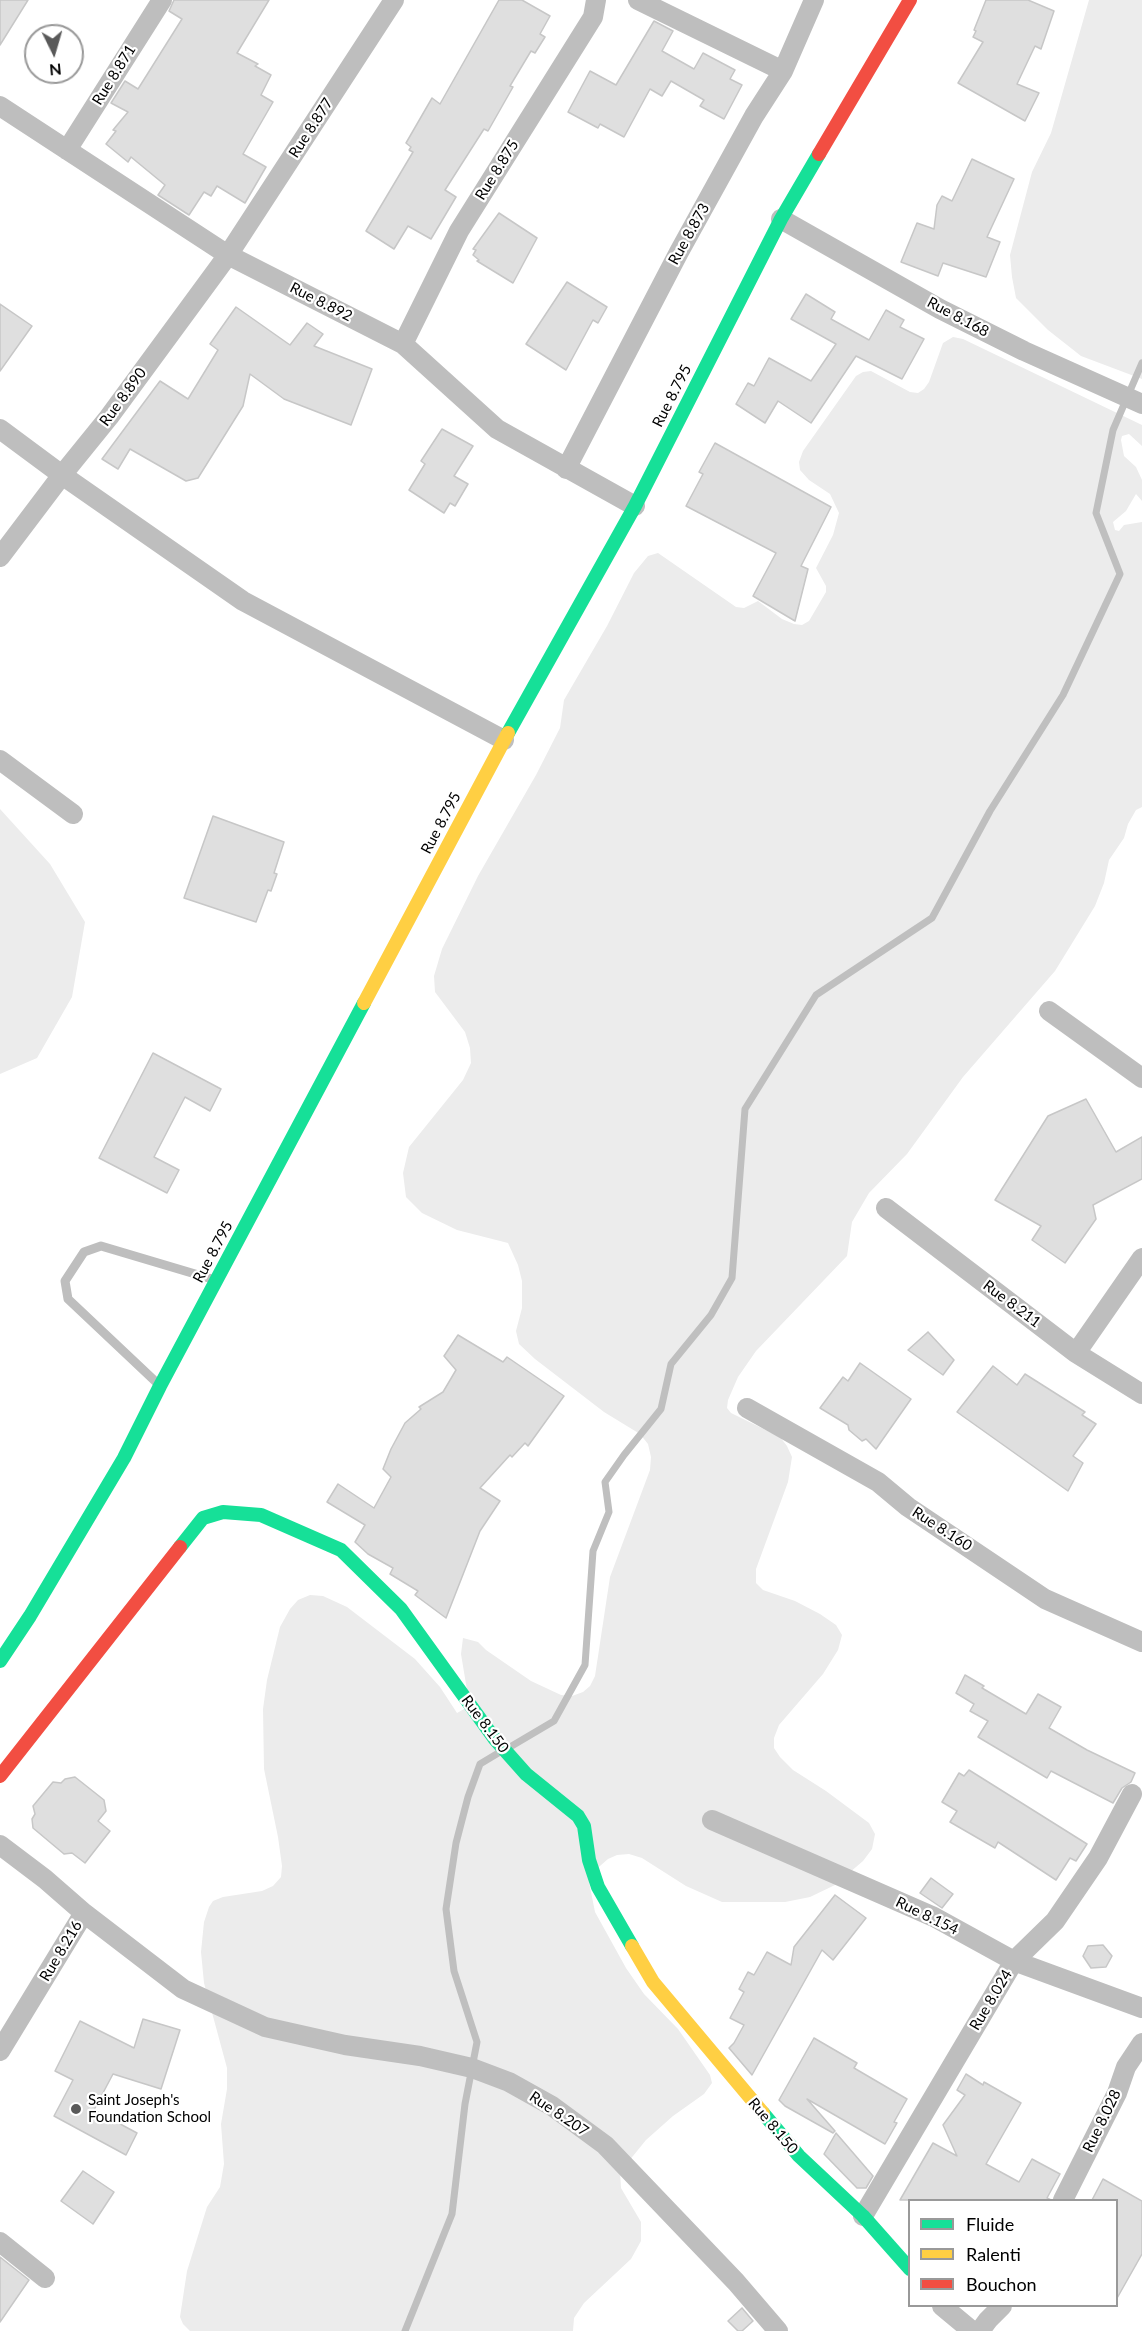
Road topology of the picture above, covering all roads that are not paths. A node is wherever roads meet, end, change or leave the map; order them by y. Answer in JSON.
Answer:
{"nodes":[{"id":1,"x":162,"y":0,"type":"edge"},
{"id":2,"x":394,"y":0,"type":"edge"},
{"id":3,"x":596,"y":0,"type":"edge"},
{"id":4,"x":638,"y":0,"type":"edge"},
{"id":5,"x":814,"y":0,"type":"edge"},
{"id":6,"x":910,"y":0,"type":"edge"},
{"id":7,"x":783,"y":71,"type":"junction"},
{"id":8,"x":0,"y":105,"type":"edge"},
{"id":9,"x":67,"y":150,"type":"junction"},
{"id":10,"x":781,"y":219,"type":"junction"},
{"id":11,"x":228,"y":255,"type":"junction"},
{"id":12,"x":403,"y":344,"type":"junction"},
{"id":13,"x":1142,"y":404,"type":"edge"},
{"id":14,"x":0,"y":429,"type":"edge"},
{"id":15,"x":566,"y":469,"type":"junction"},
{"id":16,"x":62,"y":475,"type":"junction"},
{"id":17,"x":635,"y":506,"type":"junction"},
{"id":18,"x":0,"y":557,"type":"edge"},
{"id":19,"x":504,"y":740,"type":"junction"},
{"id":20,"x":0,"y":760,"type":"edge"},
{"id":21,"x":73,"y":814,"type":"dead end"},
{"id":22,"x":1049,"y":1011,"type":"dead end"},
{"id":23,"x":1142,"y":1078,"type":"edge"},
{"id":24,"x":886,"y":1208,"type":"dead end"},
{"id":25,"x":1142,"y":1258,"type":"edge"},
{"id":26,"x":217,"y":1281,"type":"junction"},
{"id":27,"x":1076,"y":1353,"type":"junction"},
{"id":28,"x":160,"y":1386,"type":"junction"},
{"id":29,"x":1142,"y":1394,"type":"edge"},
{"id":30,"x":747,"y":1408,"type":"dead end"},
{"id":31,"x":1142,"y":1642,"type":"edge"},
{"id":32,"x":0,"y":1661,"type":"edge"},
{"id":33,"x":0,"y":1776,"type":"edge"},
{"id":34,"x":1132,"y":1794,"type":"dead end"},
{"id":35,"x":712,"y":1820,"type":"dead end"},
{"id":36,"x":0,"y":1845,"type":"edge"},
{"id":37,"x":84,"y":1913,"type":"junction"},
{"id":38,"x":1014,"y":1961,"type":"junction"},
{"id":39,"x":1142,"y":2008,"type":"edge"},
{"id":40,"x":1142,"y":2043,"type":"edge"},
{"id":41,"x":0,"y":2051,"type":"edge"},
{"id":42,"x":1064,"y":2199,"type":"edge"},
{"id":43,"x":863,"y":2216,"type":"junction"},
{"id":44,"x":0,"y":2242,"type":"edge"},
{"id":45,"x":908,"y":2268,"type":"edge"},
{"id":46,"x":45,"y":2278,"type":"dead end"},
{"id":47,"x":943,"y":2307,"type":"edge"},
{"id":48,"x":1001,"y":2307,"type":"edge"},
{"id":49,"x":778,"y":2331,"type":"edge"},
{"id":50,"x":972,"y":2331,"type":"edge"},
{"id":51,"x":980,"y":2331,"type":"edge"}],
"edges":[{"from":1,"to":9,"type":"street","name":"Rue 8.871"},
{"from":2,"to":11,"type":"street","name":"Rue 8.877"},
{"from":3,"to":12,"type":"street","name":"Rue 8.875"},
{"from":4,"to":7,"type":"street"},
{"from":5,"to":7,"type":"street","name":"Rue 8.873"},
{"from":6,"to":10,"type":"main road","name":"Rue 8.795"},
{"from":7,"to":15,"type":"street","name":"Rue 8.873"},
{"from":8,"to":9,"type":"street","name":"Rue 8.892"},
{"from":9,"to":11,"type":"street","name":"Rue 8.892"},
{"from":10,"to":13,"type":"street","name":"Rue 8.168"},
{"from":10,"to":17,"type":"main road","name":"Rue 8.795"},
{"from":11,"to":12,"type":"street","name":"Rue 8.892"},
{"from":11,"to":16,"type":"street","name":"Rue 8.890"},
{"from":12,"to":15,"type":"street","name":"Rue 8.892"},
{"from":14,"to":16,"type":"street"},
{"from":15,"to":17,"type":"street","name":"Rue 8.892"},
{"from":16,"to":18,"type":"street","name":"Rue 8.890"},
{"from":16,"to":19,"type":"street"},
{"from":17,"to":19,"type":"main road","name":"Rue 8.795"},
{"from":19,"to":26,"type":"main road","name":"Rue 8.795"},
{"from":20,"to":21,"type":"street"},
{"from":22,"to":23,"type":"street"},
{"from":24,"to":27,"type":"street","name":"Rue 8.211"},
{"from":25,"to":27,"type":"street"},
{"from":26,"to":28,"type":"main road","name":"Rue 8.795"},
{"from":26,"to":28,"type":"lane"},
{"from":27,"to":29,"type":"street","name":"Rue 8.211"},
{"from":28,"to":32,"type":"main road","name":"Rue 8.795"},
{"from":30,"to":31,"type":"street","name":"Rue 8.160"},
{"from":33,"to":43,"type":"main road","name":"Rue 8.150"},
{"from":34,"to":38,"type":"street","name":"Rue 8.024"},
{"from":35,"to":38,"type":"street","name":"Rue 8.154"},
{"from":36,"to":37,"type":"street","name":"Rue 8.216"},
{"from":37,"to":41,"type":"street","name":"Rue 8.216"},
{"from":37,"to":49,"type":"street","name":"Rue 8.207"},
{"from":38,"to":39,"type":"street","name":"Rue 8.154"},
{"from":38,"to":43,"type":"street","name":"Rue 8.024"},
{"from":40,"to":42,"type":"street","name":"Rue 8.028"},
{"from":43,"to":45,"type":"main road","name":"Rue 8.150"},
{"from":44,"to":46,"type":"street"},
{"from":47,"to":50,"type":"street"},
{"from":48,"to":51,"type":"street"}]}
